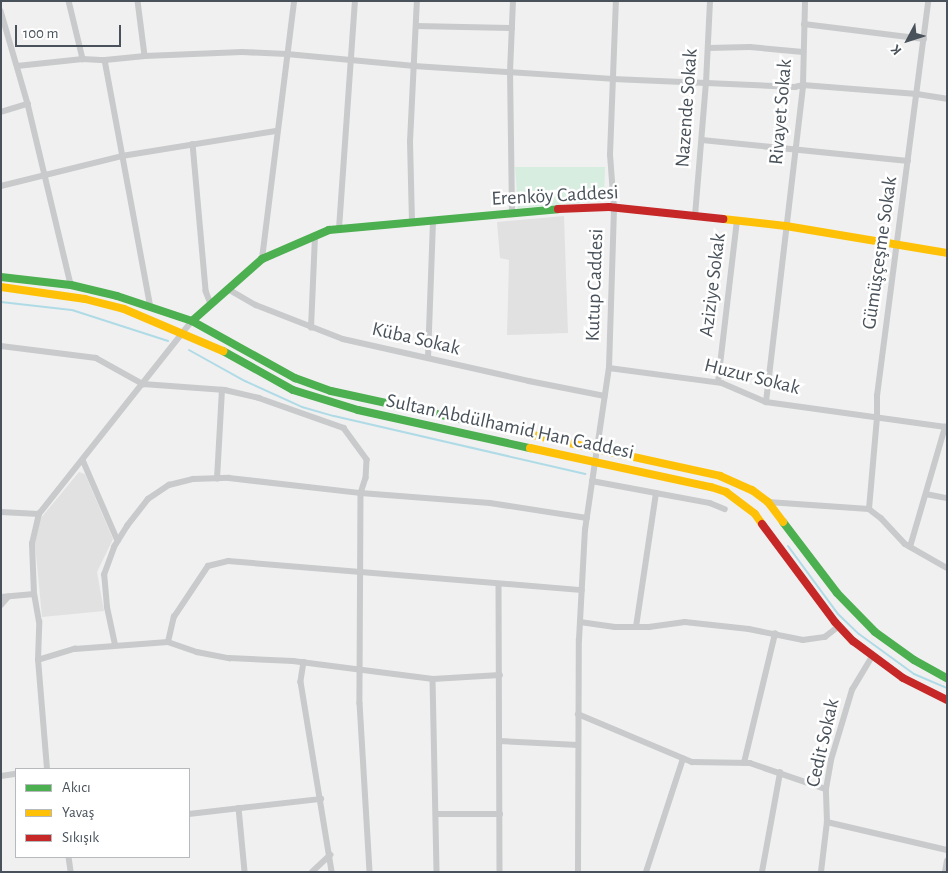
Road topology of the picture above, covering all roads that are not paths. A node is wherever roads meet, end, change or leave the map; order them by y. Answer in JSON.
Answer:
{"nodes":[{"id":1,"x":69,"y":1,"type":"edge"},
{"id":2,"x":138,"y":1,"type":"edge"},
{"id":3,"x":294,"y":1,"type":"edge"},
{"id":4,"x":355,"y":1,"type":"edge"},
{"id":5,"x":417,"y":1,"type":"edge"},
{"id":6,"x":513,"y":1,"type":"edge"},
{"id":7,"x":616,"y":1,"type":"edge"},
{"id":8,"x":710,"y":1,"type":"edge"},
{"id":9,"x":805,"y":1,"type":"edge"},
{"id":10,"x":928,"y":1,"type":"edge"},
{"id":11,"x":1,"y":11,"type":"edge"},
{"id":12,"x":804,"y":24,"type":"junction"},
{"id":13,"x":416,"y":26,"type":"junction"},
{"id":14,"x":512,"y":28,"type":"junction"},
{"id":15,"x":924,"y":39,"type":"junction"},
{"id":16,"x":708,"y":48,"type":"junction"},
{"id":17,"x":804,"y":52,"type":"junction"},
{"id":18,"x":288,"y":54,"type":"junction"},
{"id":19,"x":145,"y":56,"type":"junction"},
{"id":20,"x":83,"y":59,"type":"junction"},
{"id":21,"x":105,"y":60,"type":"junction"},
{"id":22,"x":352,"y":60,"type":"junction"},
{"id":23,"x":17,"y":66,"type":"junction"},
{"id":24,"x":414,"y":66,"type":"junction"},
{"id":25,"x":510,"y":72,"type":"junction"},
{"id":26,"x":613,"y":79,"type":"junction"},
{"id":27,"x":706,"y":83,"type":"junction"},
{"id":28,"x":803,"y":85,"type":"junction"},
{"id":29,"x":917,"y":94,"type":"junction"},
{"id":30,"x":947,"y":99,"type":"edge"},
{"id":31,"x":28,"y":104,"type":"junction"},
{"id":32,"x":1,"y":112,"type":"edge"},
{"id":33,"x":277,"y":131,"type":"junction"},
{"id":34,"x":702,"y":140,"type":"junction"},
{"id":35,"x":193,"y":144,"type":"junction"},
{"id":36,"x":795,"y":148,"type":"junction"},
{"id":37,"x":122,"y":156,"type":"junction"},
{"id":38,"x":908,"y":161,"type":"junction"},
{"id":39,"x":44,"y":175,"type":"junction"},
{"id":40,"x":1,"y":186,"type":"edge"},
{"id":41,"x":614,"y":208,"type":"junction"},
{"id":42,"x":512,"y":213,"type":"junction"},
{"id":43,"x":695,"y":216,"type":"junction"},
{"id":44,"x":433,"y":221,"type":"junction"},
{"id":45,"x":737,"y":221,"type":"junction"},
{"id":46,"x":412,"y":223,"type":"junction"},
{"id":47,"x":786,"y":226,"type":"junction"},
{"id":48,"x":339,"y":229,"type":"junction"},
{"id":49,"x":315,"y":236,"type":"junction"},
{"id":50,"x":897,"y":244,"type":"junction"},
{"id":51,"x":947,"y":253,"type":"edge"},
{"id":52,"x":262,"y":259,"type":"junction"},
{"id":53,"x":1,"y":277,"type":"edge"},
{"id":54,"x":71,"y":285,"type":"junction"},
{"id":55,"x":1,"y":287,"type":"edge"},
{"id":56,"x":228,"y":289,"type":"junction"},
{"id":57,"x":211,"y":304,"type":"junction"},
{"id":58,"x":151,"y":307,"type":"junction"},
{"id":59,"x":192,"y":321,"type":"junction"},
{"id":60,"x":312,"y":328,"type":"junction"},
{"id":61,"x":184,"y":333,"type":"junction"},
{"id":62,"x":1,"y":346,"type":"edge"},
{"id":63,"x":428,"y":358,"type":"junction"},
{"id":64,"x":609,"y":368,"type":"junction"},
{"id":65,"x":718,"y":382,"type":"junction"},
{"id":66,"x":143,"y":384,"type":"junction"},
{"id":67,"x":222,"y":390,"type":"junction"},
{"id":68,"x":605,"y":396,"type":"junction"},
{"id":69,"x":766,"y":402,"type":"junction"},
{"id":70,"x":877,"y":417,"type":"junction"},
{"id":71,"x":946,"y":427,"type":"edge"},
{"id":72,"x":597,"y":448,"type":"junction"},
{"id":73,"x":84,"y":460,"type":"junction"},
{"id":74,"x":595,"y":463,"type":"junction"},
{"id":75,"x":217,"y":479,"type":"junction"},
{"id":76,"x":592,"y":481,"type":"junction"},
{"id":77,"x":362,"y":492,"type":"junction"},
{"id":78,"x":656,"y":493,"type":"junction"},
{"id":79,"x":926,"y":494,"type":"junction"},
{"id":80,"x":947,"y":498,"type":"edge"},
{"id":81,"x":768,"y":502,"type":"junction"},
{"id":82,"x":725,"y":509,"type":"dead end"},
{"id":83,"x":869,"y":509,"type":"junction"},
{"id":84,"x":1,"y":512,"type":"edge"},
{"id":85,"x":39,"y":514,"type":"junction"},
{"id":86,"x":587,"y":518,"type":"junction"},
{"id":87,"x":118,"y":541,"type":"junction"},
{"id":88,"x":910,"y":547,"type":"junction"},
{"id":89,"x":947,"y":568,"type":"edge"},
{"id":90,"x":363,"y":573,"type":"junction"},
{"id":91,"x":499,"y":584,"type":"junction"},
{"id":92,"x":582,"y":590,"type":"junction"},
{"id":93,"x":34,"y":594,"type":"junction"},
{"id":94,"x":4,"y":597,"type":"edge"},
{"id":95,"x":1,"y":605,"type":"edge"},
{"id":96,"x":580,"y":622,"type":"junction"},
{"id":97,"x":839,"y":626,"type":"junction"},
{"id":98,"x":636,"y":627,"type":"junction"},
{"id":99,"x":775,"y":634,"type":"junction"},
{"id":100,"x":168,"y":642,"type":"junction"},
{"id":101,"x":115,"y":644,"type":"junction"},
{"id":102,"x":872,"y":657,"type":"junction"},
{"id":103,"x":38,"y":660,"type":"junction"},
{"id":104,"x":304,"y":662,"type":"junction"},
{"id":105,"x":360,"y":670,"type":"junction"},
{"id":106,"x":500,"y":674,"type":"junction"},
{"id":107,"x":947,"y":678,"type":"edge"},
{"id":108,"x":433,"y":679,"type":"junction"},
{"id":109,"x":947,"y":700,"type":"edge"},
{"id":110,"x":578,"y":714,"type":"junction"},
{"id":111,"x":500,"y":741,"type":"junction"},
{"id":112,"x":578,"y":745,"type":"junction"},
{"id":113,"x":684,"y":759,"type":"junction"},
{"id":114,"x":744,"y":763,"type":"junction"},
{"id":115,"x":45,"y":768,"type":"edge"},
{"id":116,"x":780,"y":773,"type":"junction"},
{"id":117,"x":15,"y":774,"type":"edge"},
{"id":118,"x":1,"y":776,"type":"edge"},
{"id":119,"x":826,"y":789,"type":"junction"},
{"id":120,"x":321,"y":799,"type":"junction"},
{"id":121,"x":239,"y":808,"type":"junction"},
{"id":122,"x":190,"y":814,"type":"edge"},
{"id":123,"x":436,"y":814,"type":"junction"},
{"id":124,"x":500,"y":814,"type":"junction"},
{"id":125,"x":826,"y":822,"type":"junction"},
{"id":126,"x":947,"y":850,"type":"edge"},
{"id":127,"x":330,"y":855,"type":"junction"},
{"id":128,"x":69,"y":858,"type":"edge"},
{"id":129,"x":947,"y":861,"type":"edge"},
{"id":130,"x":71,"y":872,"type":"edge"},
{"id":131,"x":245,"y":872,"type":"edge"},
{"id":132,"x":312,"y":872,"type":"edge"},
{"id":133,"x":332,"y":872,"type":"edge"},
{"id":134,"x":370,"y":872,"type":"edge"},
{"id":135,"x":437,"y":872,"type":"edge"},
{"id":136,"x":500,"y":872,"type":"edge"},
{"id":137,"x":578,"y":872,"type":"edge"},
{"id":138,"x":646,"y":872,"type":"edge"},
{"id":139,"x":762,"y":872,"type":"edge"},
{"id":140,"x":821,"y":872,"type":"edge"},
{"id":141,"x":945,"y":872,"type":"edge"}],
"edges":[{"from":1,"to":20,"type":"street"},
{"from":2,"to":19,"type":"street"},
{"from":3,"to":18,"type":"street"},
{"from":4,"to":22,"type":"street"},
{"from":5,"to":13,"type":"street"},
{"from":6,"to":14,"type":"street"},
{"from":7,"to":26,"type":"street","name":"Kutup Caddesi"},
{"from":8,"to":16,"type":"street","name":"Nazende Sokak"},
{"from":9,"to":12,"type":"street","name":"Rivayet Sokak"},
{"from":10,"to":15,"type":"street","name":"Gümüşçeşme Sokak"},
{"from":11,"to":23,"type":"street"},
{"from":12,"to":15,"type":"street"},
{"from":12,"to":17,"type":"street","name":"Rivayet Sokak"},
{"from":13,"to":14,"type":"street"},
{"from":13,"to":24,"type":"street"},
{"from":14,"to":25,"type":"street"},
{"from":15,"to":29,"type":"street","name":"Gümüşçeşme Sokak"},
{"from":16,"to":17,"type":"street"},
{"from":16,"to":27,"type":"street","name":"Nazende Sokak"},
{"from":17,"to":28,"type":"street","name":"Rivayet Sokak"},
{"from":18,"to":19,"type":"street"},
{"from":18,"to":22,"type":"street"},
{"from":18,"to":33,"type":"street"},
{"from":19,"to":21,"type":"street"},
{"from":20,"to":21,"type":"street"},
{"from":20,"to":23,"type":"street"},
{"from":21,"to":37,"type":"street"},
{"from":22,"to":24,"type":"street"},
{"from":22,"to":48,"type":"street"},
{"from":23,"to":31,"type":"street"},
{"from":24,"to":25,"type":"street"},
{"from":24,"to":46,"type":"street"},
{"from":25,"to":26,"type":"street"},
{"from":25,"to":42,"type":"street"},
{"from":26,"to":27,"type":"street"},
{"from":26,"to":41,"type":"street","name":"Kutup Caddesi"},
{"from":27,"to":28,"type":"street"},
{"from":27,"to":34,"type":"street","name":"Nazende Sokak"},
{"from":28,"to":29,"type":"street"},
{"from":28,"to":36,"type":"street","name":"Rivayet Sokak"},
{"from":29,"to":30,"type":"street"},
{"from":29,"to":38,"type":"street","name":"Gümüşçeşme Sokak"},
{"from":31,"to":32,"type":"street"},
{"from":31,"to":39,"type":"street"},
{"from":33,"to":35,"type":"street"},
{"from":33,"to":52,"type":"street"},
{"from":34,"to":36,"type":"street"},
{"from":34,"to":43,"type":"street","name":"Nazende Sokak"},
{"from":35,"to":37,"type":"street"},
{"from":35,"to":57,"type":"street"},
{"from":36,"to":38,"type":"street"},
{"from":36,"to":47,"type":"street","name":"Rivayet Sokak"},
{"from":37,"to":39,"type":"street"},
{"from":37,"to":58,"type":"street"},
{"from":38,"to":50,"type":"street","name":"Gümüşçeşme Sokak"},
{"from":39,"to":40,"type":"street"},
{"from":39,"to":54,"type":"street"},
{"from":41,"to":42,"type":"main road","name":"Erenköy Caddesi"},
{"from":41,"to":43,"type":"main road","name":"Erenköy Caddesi"},
{"from":41,"to":64,"type":"street","name":"Kutup Caddesi"},
{"from":42,"to":44,"type":"main road","name":"Erenköy Caddesi"},
{"from":43,"to":45,"type":"main road","name":"Erenköy Caddesi"},
{"from":44,"to":46,"type":"main road","name":"Erenköy Caddesi"},
{"from":44,"to":63,"type":"street"},
{"from":45,"to":47,"type":"main road","name":"Erenköy Caddesi"},
{"from":45,"to":65,"type":"street","name":"Aziziye Sokak"},
{"from":46,"to":48,"type":"main road","name":"Erenköy Caddesi"},
{"from":47,"to":50,"type":"main road","name":"Erenköy Caddesi"},
{"from":47,"to":69,"type":"street","name":"Rivayet Sokak"},
{"from":48,"to":49,"type":"main road","name":"Erenköy Caddesi"},
{"from":49,"to":52,"type":"main road","name":"Erenköy Caddesi"},
{"from":49,"to":60,"type":"street"},
{"from":50,"to":51,"type":"main road","name":"Erenköy Caddesi"},
{"from":50,"to":70,"type":"street","name":"Gümüşçeşme Sokak"},
{"from":52,"to":56,"type":"main road","name":"Erenköy Caddesi"},
{"from":53,"to":54,"type":"main road","name":"Sultan Abdülhamid Han Caddesi"},
{"from":54,"to":58,"type":"main road","name":"Sultan Abdülhamid Han Caddesi"},
{"from":55,"to":61,"type":"main road","name":"Sultan Abdülhamid Han Caddesi"},
{"from":56,"to":57,"type":"main road","name":"Erenköy Caddesi"},
{"from":56,"to":60,"type":"street","name":"Küba Sokak"},
{"from":57,"to":59,"type":"main road","name":"Erenköy Caddesi"},
{"from":58,"to":59,"type":"main road","name":"Sultan Abdülhamid Han Caddesi"},
{"from":59,"to":61,"type":"street"},
{"from":59,"to":72,"type":"main road","name":"Sultan Abdülhamid Han Caddesi"},
{"from":60,"to":63,"type":"street","name":"Küba Sokak"},
{"from":61,"to":66,"type":"street"},
{"from":61,"to":74,"type":"main road","name":"Sultan Abdülhamid Han Caddesi"},
{"from":62,"to":66,"type":"street"},
{"from":63,"to":68,"type":"street","name":"Küba Sokak"},
{"from":64,"to":65,"type":"street","name":"Huzur Sokak"},
{"from":64,"to":68,"type":"street","name":"Kutup Caddesi"},
{"from":65,"to":69,"type":"street","name":"Huzur Sokak"},
{"from":66,"to":67,"type":"street"},
{"from":66,"to":73,"type":"street"},
{"from":67,"to":75,"type":"street"},
{"from":67,"to":77,"type":"street"},
{"from":68,"to":72,"type":"street","name":"Kutup Caddesi"},
{"from":69,"to":70,"type":"street","name":"Huzur Sokak"},
{"from":70,"to":71,"type":"street","name":"Huzur Sokak"},
{"from":70,"to":83,"type":"street","name":"Gümüşçeşme Sokak"},
{"from":71,"to":79,"type":"street"},
{"from":72,"to":74,"type":"street","name":"Kutup Caddesi"},
{"from":72,"to":81,"type":"main road","name":"Sultan Abdülhamid Han Caddesi"},
{"from":73,"to":85,"type":"street"},
{"from":73,"to":87,"type":"street"},
{"from":74,"to":76,"type":"street","name":"Kutup Caddesi"},
{"from":74,"to":97,"type":"main road","name":"Sultan Abdülhamid Han Caddesi"},
{"from":75,"to":77,"type":"street"},
{"from":75,"to":87,"type":"street"},
{"from":76,"to":78,"type":"street"},
{"from":76,"to":86,"type":"street","name":"Kutup Caddesi"},
{"from":77,"to":86,"type":"street"},
{"from":77,"to":90,"type":"street"},
{"from":78,"to":82,"type":"street"},
{"from":78,"to":98,"type":"street"},
{"from":79,"to":80,"type":"street"},
{"from":79,"to":88,"type":"street"},
{"from":81,"to":83,"type":"street"},
{"from":81,"to":107,"type":"main road","name":"Sultan Abdülhamid Han Caddesi"},
{"from":83,"to":88,"type":"street"},
{"from":84,"to":85,"type":"street"},
{"from":85,"to":93,"type":"street"},
{"from":86,"to":92,"type":"street","name":"Kutup Caddesi"},
{"from":87,"to":101,"type":"street"},
{"from":88,"to":89,"type":"street"},
{"from":90,"to":91,"type":"street"},
{"from":90,"to":100,"type":"street"},
{"from":90,"to":105,"type":"street"},
{"from":91,"to":92,"type":"street"},
{"from":91,"to":106,"type":"street"},
{"from":92,"to":96,"type":"street","name":"Kutup Caddesi"},
{"from":93,"to":94,"type":"street"},
{"from":93,"to":103,"type":"street"},
{"from":94,"to":95,"type":"street"},
{"from":96,"to":98,"type":"street"},
{"from":96,"to":110,"type":"street","name":"Kutup Caddesi"},
{"from":97,"to":99,"type":"street"},
{"from":97,"to":102,"type":"main road","name":"Sultan Abdülhamid Han Caddesi"},
{"from":98,"to":99,"type":"street"},
{"from":99,"to":114,"type":"street"},
{"from":100,"to":101,"type":"street"},
{"from":100,"to":104,"type":"street"},
{"from":101,"to":103,"type":"street"},
{"from":102,"to":109,"type":"main road","name":"Sultan Abdülhamid Han Caddesi"},
{"from":102,"to":119,"type":"street","name":"Cedit Sokak"},
{"from":103,"to":115,"type":"street"},
{"from":104,"to":105,"type":"street"},
{"from":104,"to":120,"type":"street"},
{"from":105,"to":108,"type":"street"},
{"from":105,"to":134,"type":"street"},
{"from":106,"to":108,"type":"street"},
{"from":106,"to":111,"type":"street"},
{"from":108,"to":123,"type":"street"},
{"from":110,"to":112,"type":"street","name":"Kutup Caddesi"},
{"from":110,"to":113,"type":"street"},
{"from":111,"to":112,"type":"street"},
{"from":111,"to":124,"type":"street"},
{"from":112,"to":137,"type":"street","name":"Kutup Caddesi"},
{"from":113,"to":114,"type":"street"},
{"from":113,"to":138,"type":"street"},
{"from":114,"to":116,"type":"street"},
{"from":116,"to":119,"type":"street"},
{"from":116,"to":139,"type":"street"},
{"from":117,"to":118,"type":"street"},
{"from":119,"to":125,"type":"street","name":"Cedit Sokak"},
{"from":120,"to":121,"type":"street"},
{"from":120,"to":127,"type":"street"},
{"from":121,"to":122,"type":"street"},
{"from":121,"to":131,"type":"street"},
{"from":123,"to":124,"type":"street"},
{"from":123,"to":135,"type":"street"},
{"from":124,"to":136,"type":"street"},
{"from":125,"to":126,"type":"street"},
{"from":125,"to":140,"type":"street","name":"Cedit Sokak"},
{"from":127,"to":132,"type":"street"},
{"from":127,"to":133,"type":"street"},
{"from":128,"to":130,"type":"street"},
{"from":129,"to":141,"type":"street"}]}
